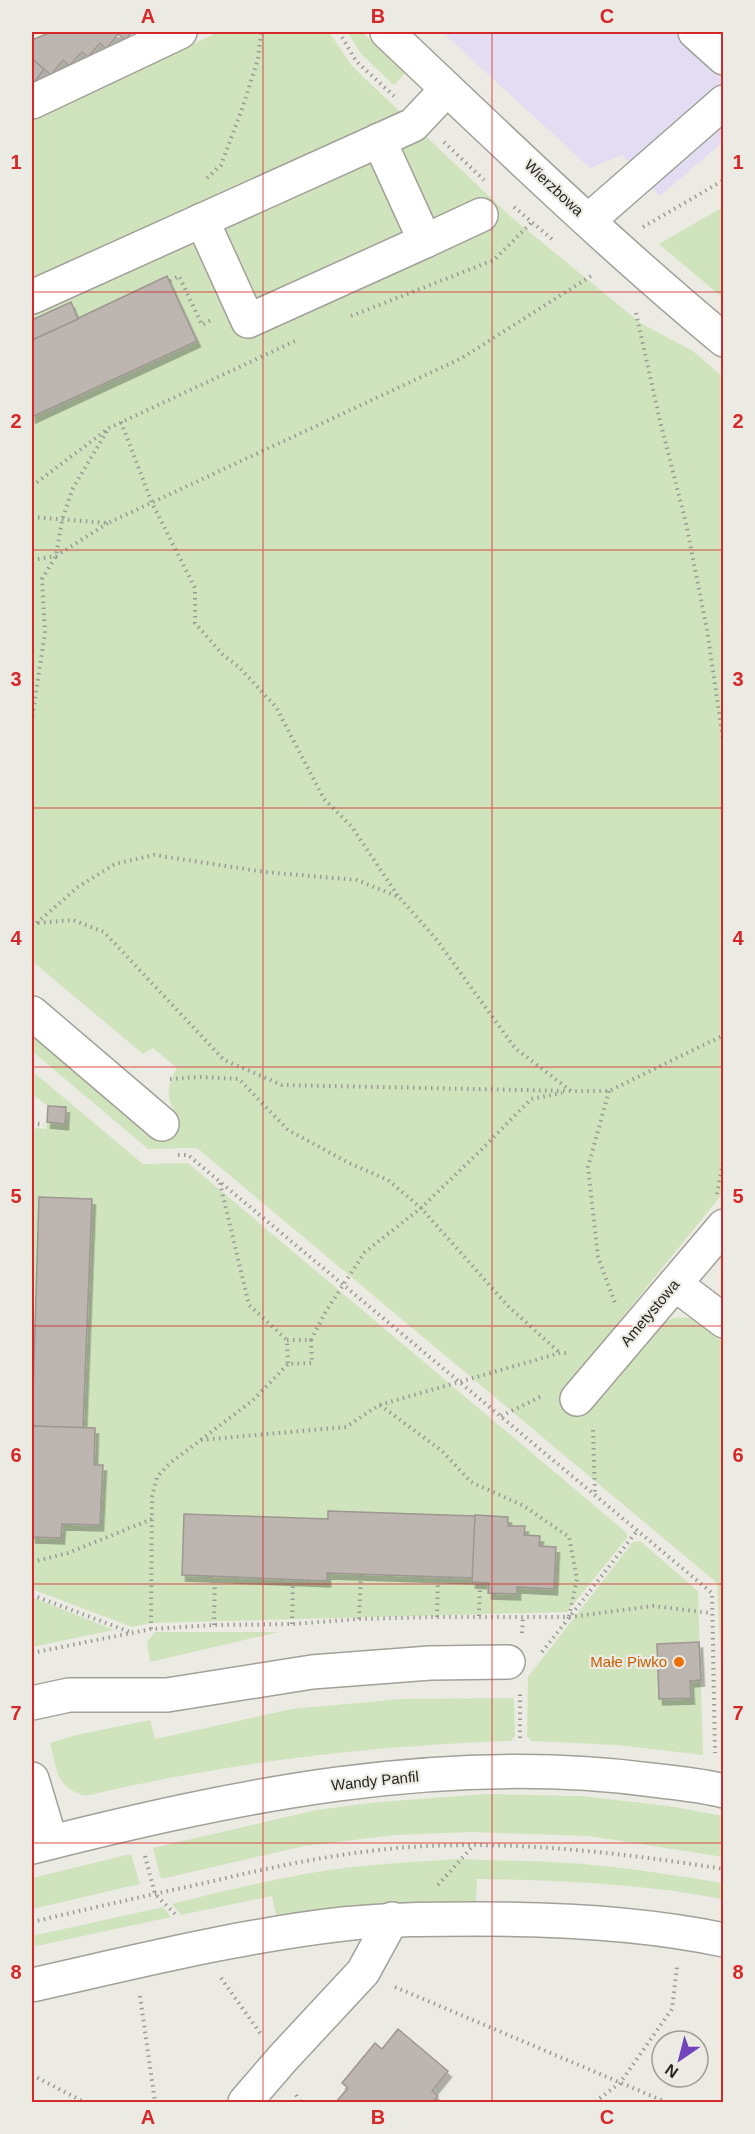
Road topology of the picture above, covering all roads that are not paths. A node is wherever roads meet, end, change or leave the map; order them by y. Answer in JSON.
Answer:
{"nodes":[{"id":1,"x":180,"y":32,"type":"edge"},
{"id":2,"x":387,"y":32,"type":"edge"},
{"id":3,"x":695,"y":32,"type":"edge"},
{"id":4,"x":723,"y":58,"type":"edge"},
{"id":5,"x":447,"y":89,"type":"junction"},
{"id":6,"x":32,"y":102,"type":"edge"},
{"id":7,"x":723,"y":102,"type":"edge"},
{"id":8,"x":379,"y":140,"type":"junction"},
{"id":9,"x":481,"y":215,"type":"dead end"},
{"id":10,"x":202,"y":220,"type":"junction"},
{"id":11,"x":589,"y":220,"type":"junction"},
{"id":12,"x":425,"y":241,"type":"junction"},
{"id":13,"x":32,"y":297,"type":"edge"},
{"id":14,"x":723,"y":340,"type":"edge"},
{"id":15,"x":32,"y":1013,"type":"edge"},
{"id":16,"x":162,"y":1124,"type":"dead end"},
{"id":17,"x":720,"y":1210,"type":"edge"},
{"id":18,"x":675,"y":1284,"type":"junction"},
{"id":19,"x":723,"y":1322,"type":"edge"},
{"id":20,"x":563,"y":1396,"type":"road end"},
{"id":21,"x":508,"y":1662,"type":"dead end"},
{"id":22,"x":32,"y":1703,"type":"edge"},
{"id":23,"x":719,"y":1777,"type":"edge"},
{"id":24,"x":32,"y":1779,"type":"edge"},
{"id":25,"x":41,"y":1844,"type":"edge"},
{"id":26,"x":392,"y":1919,"type":"junction"},
{"id":27,"x":723,"y":1940,"type":"edge"},
{"id":28,"x":32,"y":1985,"type":"edge"},
{"id":29,"x":245,"y":2103,"type":"edge"}],
"edges":[{"from":1,"to":6,"type":"street"},
{"from":2,"to":5,"type":"street","name":"Wierzbowa"},
{"from":3,"to":4,"type":"street"},
{"from":5,"to":8,"type":"street"},
{"from":5,"to":11,"type":"street","name":"Wierzbowa"},
{"from":7,"to":11,"type":"street"},
{"from":8,"to":10,"type":"street"},
{"from":8,"to":12,"type":"street"},
{"from":9,"to":12,"type":"street"},
{"from":10,"to":12,"type":"street"},
{"from":10,"to":13,"type":"street"},
{"from":11,"to":14,"type":"street","name":"Wierzbowa"},
{"from":15,"to":16,"type":"street"},
{"from":17,"to":18,"type":"street","name":"Ametystowa"},
{"from":18,"to":19,"type":"street"},
{"from":18,"to":20,"type":"street","name":"Ametystowa"},
{"from":21,"to":22,"type":"street"},
{"from":23,"to":25,"type":"street","name":"Wandy Panfil"},
{"from":24,"to":25,"type":"street"},
{"from":26,"to":27,"type":"street"},
{"from":26,"to":28,"type":"street"},
{"from":26,"to":29,"type":"street"}]}
